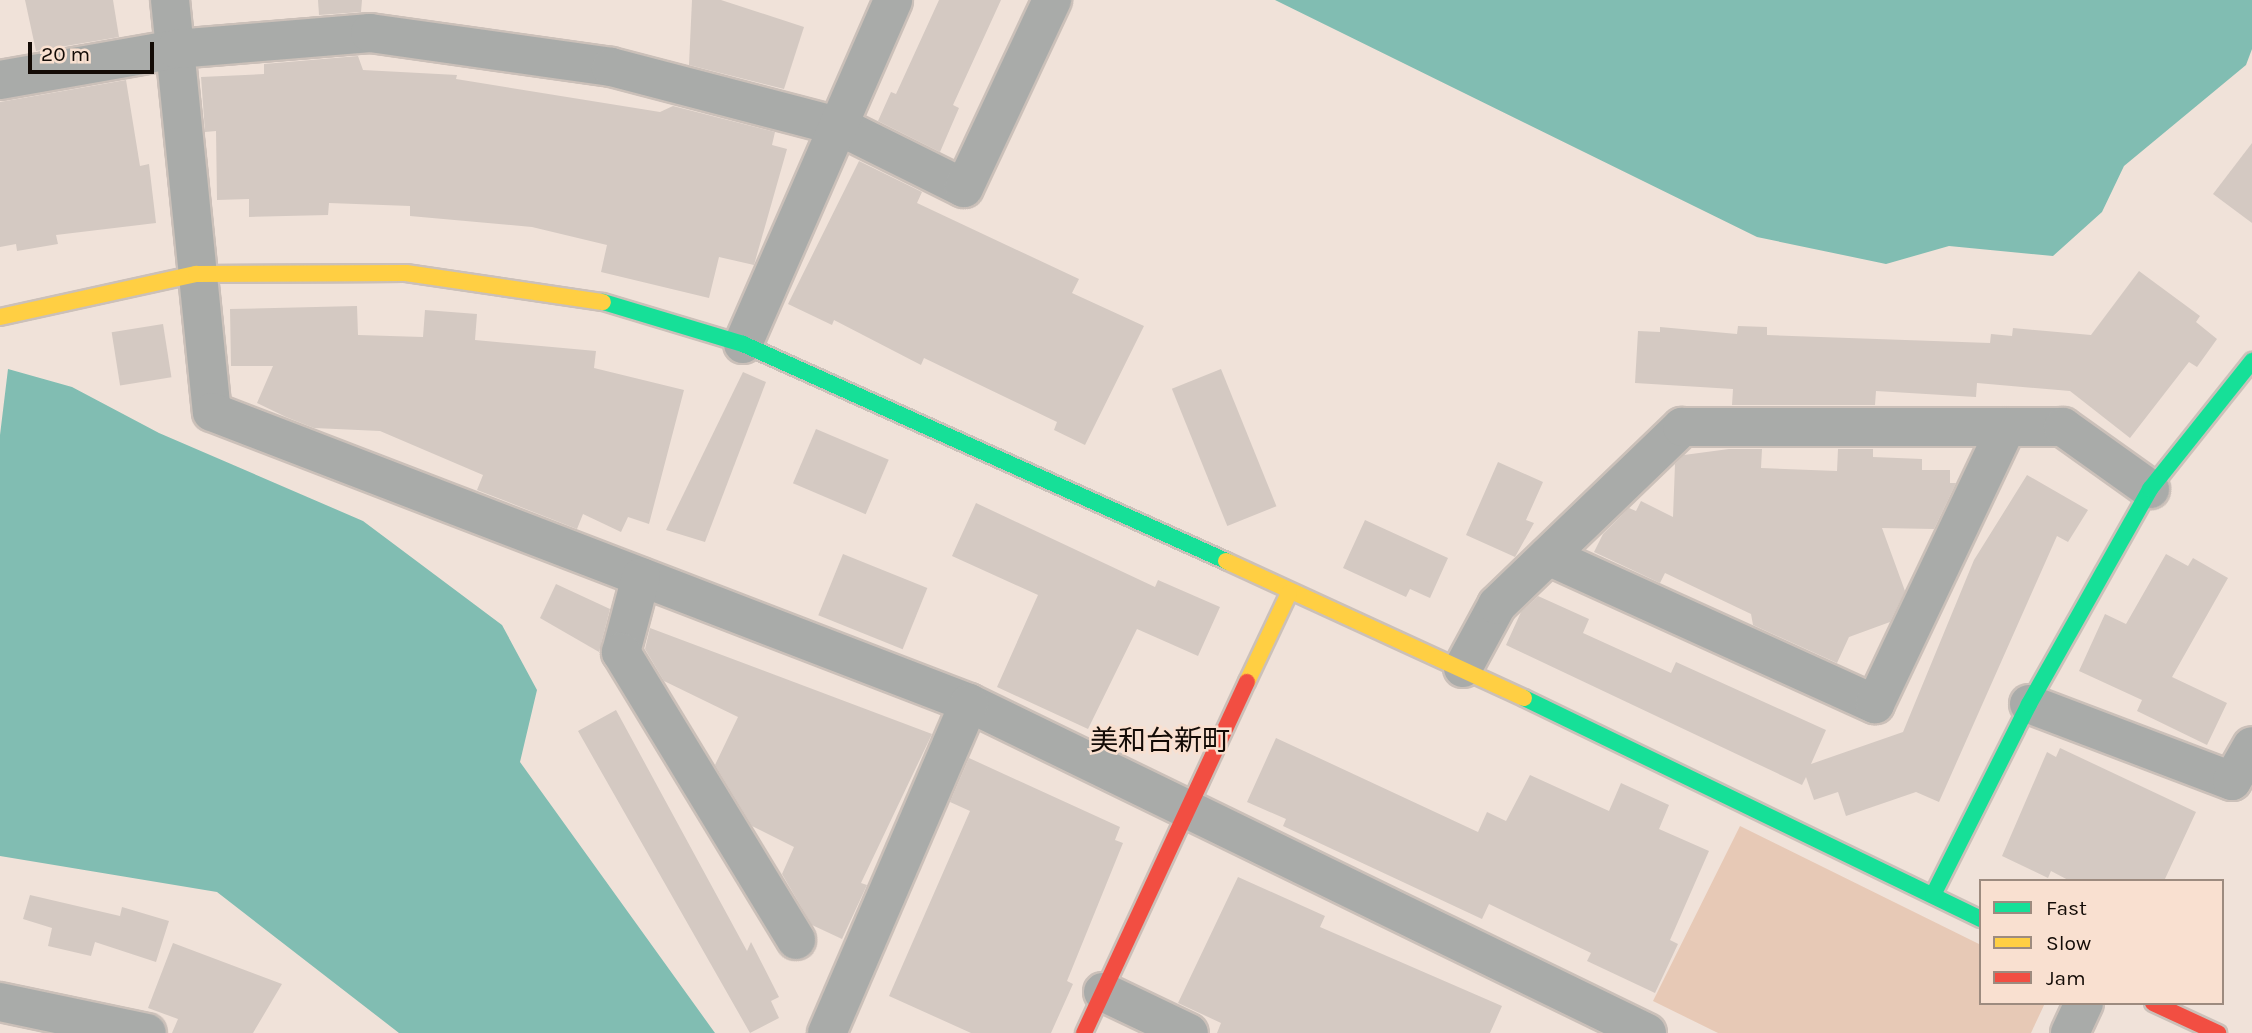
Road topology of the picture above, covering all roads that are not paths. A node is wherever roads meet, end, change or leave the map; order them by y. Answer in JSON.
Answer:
{"nodes":[{"id":1,"x":170,"y":0,"type":"edge"},
{"id":2,"x":893,"y":0,"type":"edge"},
{"id":3,"x":1052,"y":0,"type":"edge"},
{"id":4,"x":176,"y":49,"type":"junction"},
{"id":5,"x":0,"y":80,"type":"edge"},
{"id":6,"x":841,"y":127,"type":"junction"},
{"id":7,"x":196,"y":274,"type":"junction"},
{"id":8,"x":0,"y":317,"type":"edge"},
{"id":9,"x":743,"y":344,"type":"junction"},
{"id":10,"x":2252,"y":361,"type":"edge"},
{"id":11,"x":2006,"y":428,"type":"junction"},
{"id":12,"x":2150,"y":489,"type":"junction"},
{"id":13,"x":1548,"y":556,"type":"junction"},
{"id":14,"x":641,"y":577,"type":"junction"},
{"id":15,"x":1289,"y":593,"type":"junction"},
{"id":16,"x":1463,"y":668,"type":"junction"},
{"id":17,"x":969,"y":703,"type":"junction"},
{"id":18,"x":2029,"y":704,"type":"junction"},
{"id":19,"x":2252,"y":746,"type":"edge"},
{"id":20,"x":1188,"y":810,"type":"junction"},
{"id":21,"x":1933,"y":895,"type":"junction"},
{"id":22,"x":1979,"y":918,"type":"edge"},
{"id":23,"x":796,"y":940,"type":"dead end"},
{"id":24,"x":1103,"y":992,"type":"junction"},
{"id":25,"x":0,"y":1002,"type":"edge"},
{"id":26,"x":2083,"y":1005,"type":"edge"},
{"id":27,"x":2157,"y":1005,"type":"edge"},
{"id":28,"x":147,"y":1033,"type":"edge"},
{"id":29,"x":827,"y":1033,"type":"edge"},
{"id":30,"x":1084,"y":1033,"type":"edge"},
{"id":31,"x":1189,"y":1033,"type":"edge"},
{"id":32,"x":1647,"y":1033,"type":"edge"},
{"id":33,"x":2070,"y":1033,"type":"edge"},
{"id":34,"x":2218,"y":1033,"type":"edge"}],
"edges":[{"from":1,"to":4,"type":"street"},
{"from":2,"to":6,"type":"street"},
{"from":3,"to":6,"type":"street"},
{"from":4,"to":5,"type":"street"},
{"from":4,"to":6,"type":"street"},
{"from":4,"to":7,"type":"street"},
{"from":6,"to":9,"type":"street"},
{"from":7,"to":8,"type":"street"},
{"from":7,"to":9,"type":"street"},
{"from":7,"to":14,"type":"street"},
{"from":9,"to":15,"type":"street"},
{"from":10,"to":12,"type":"street"},
{"from":11,"to":12,"type":"street"},
{"from":11,"to":13,"type":"street"},
{"from":11,"to":13,"type":"street"},
{"from":12,"to":18,"type":"street"},
{"from":13,"to":16,"type":"street"},
{"from":14,"to":17,"type":"street"},
{"from":14,"to":23,"type":"street"},
{"from":15,"to":16,"type":"street"},
{"from":15,"to":20,"type":"street"},
{"from":16,"to":21,"type":"street"},
{"from":17,"to":20,"type":"street"},
{"from":17,"to":29,"type":"street"},
{"from":18,"to":19,"type":"street"},
{"from":18,"to":21,"type":"street"},
{"from":20,"to":24,"type":"street"},
{"from":20,"to":32,"type":"street"},
{"from":21,"to":22,"type":"street"},
{"from":24,"to":30,"type":"street"},
{"from":24,"to":31,"type":"street"},
{"from":25,"to":28,"type":"street"},
{"from":26,"to":33,"type":"street"},
{"from":27,"to":34,"type":"street"}]}
